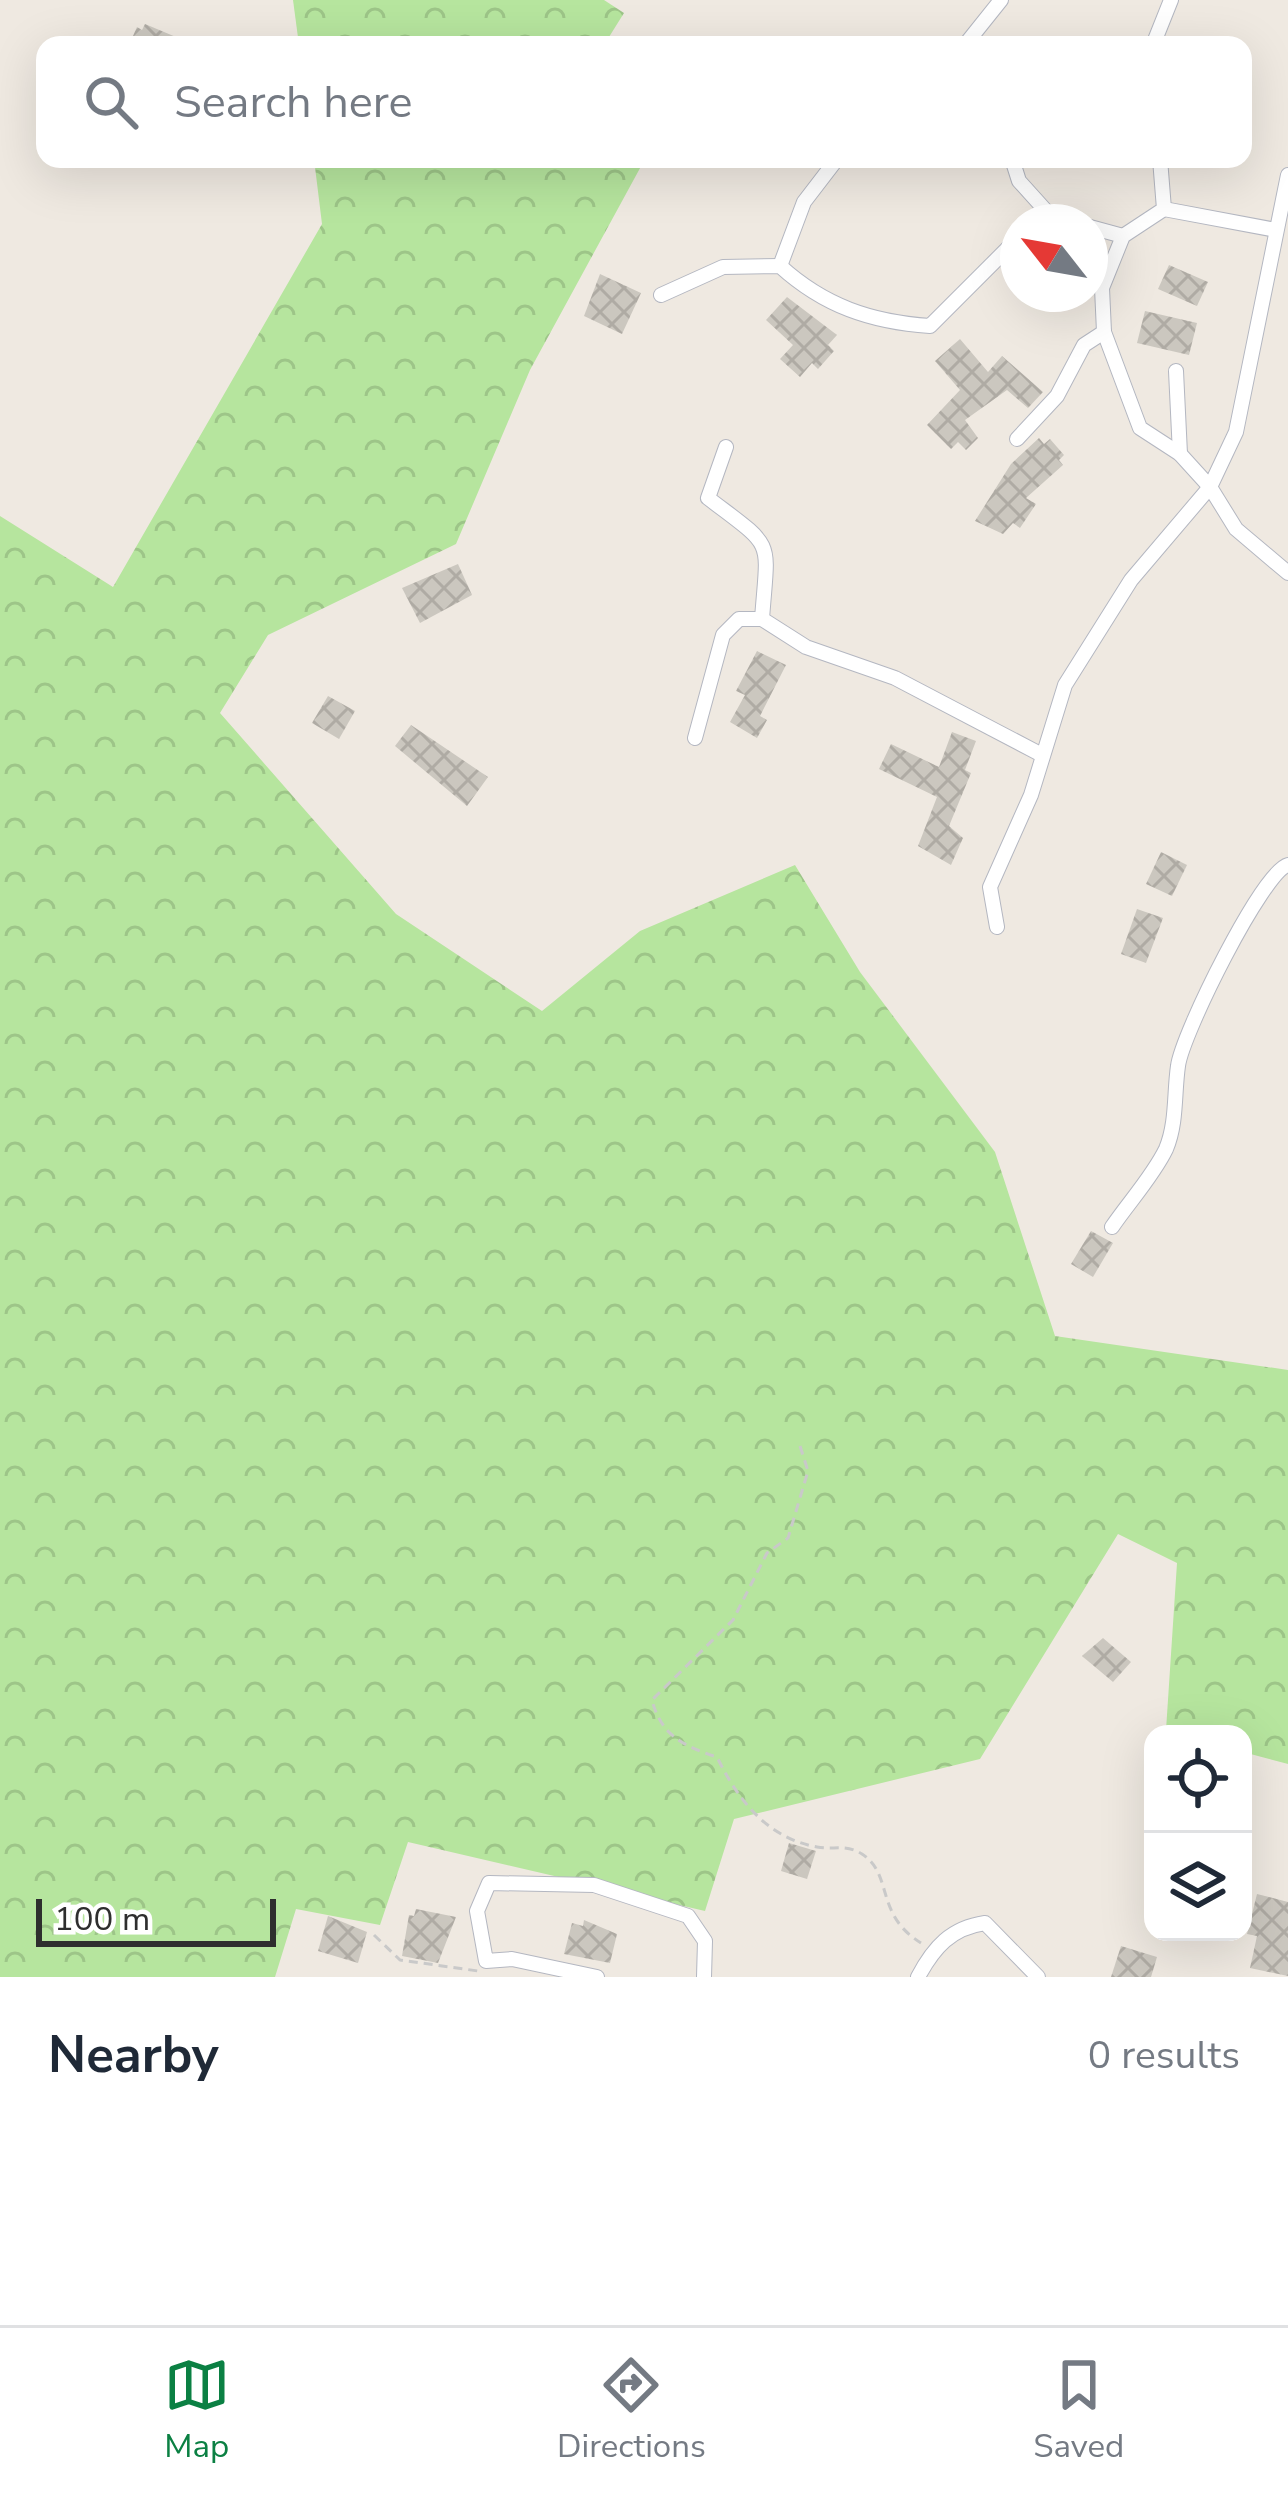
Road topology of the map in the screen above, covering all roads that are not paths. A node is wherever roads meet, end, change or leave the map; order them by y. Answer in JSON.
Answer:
{"nodes":[{"id":1,"x":1001,"y":0,"type":"edge"},
{"id":2,"x":1171,"y":0,"type":"edge"},
{"id":3,"x":971,"y":36,"type":"edge"},
{"id":4,"x":1157,"y":36,"type":"edge"},
{"id":5,"x":830,"y":168,"type":"edge"},
{"id":6,"x":1015,"y":168,"type":"edge"},
{"id":7,"x":1161,"y":168,"type":"edge"},
{"id":8,"x":1288,"y":175,"type":"edge"},
{"id":9,"x":1039,"y":204,"type":"edge"},
{"id":10,"x":1165,"y":209,"type":"junction"},
{"id":11,"x":1276,"y":230,"type":"junction"},
{"id":12,"x":1108,"y":232,"type":"edge"},
{"id":13,"x":1123,"y":236,"type":"junction"},
{"id":14,"x":1000,"y":256,"type":"edge"},
{"id":15,"x":780,"y":266,"type":"junction"},
{"id":16,"x":661,"y":295,"type":"dead end"},
{"id":17,"x":1104,"y":332,"type":"junction"},
{"id":18,"x":1176,"y":371,"type":"dead end"},
{"id":19,"x":1017,"y":439,"type":"dead end"},
{"id":20,"x":726,"y":447,"type":"dead end"},
{"id":21,"x":1180,"y":454,"type":"junction"},
{"id":22,"x":1210,"y":487,"type":"junction"},
{"id":23,"x":1288,"y":573,"type":"edge"},
{"id":24,"x":762,"y":619,"type":"junction"},
{"id":25,"x":695,"y":739,"type":"dead end"},
{"id":26,"x":1042,"y":754,"type":"junction"},
{"id":27,"x":1288,"y":865,"type":"edge"},
{"id":28,"x":997,"y":927,"type":"dead end"},
{"id":29,"x":1112,"y":1227,"type":"dead end"},
{"id":30,"x":597,"y":1977,"type":"edge"},
{"id":31,"x":704,"y":1977,"type":"edge"},
{"id":32,"x":918,"y":1977,"type":"edge"},
{"id":33,"x":1038,"y":1977,"type":"edge"}],
"edges":[{"from":1,"to":3,"type":"street"},
{"from":2,"to":4,"type":"street"},
{"from":5,"to":15,"type":"street"},
{"from":6,"to":9,"type":"street"},
{"from":7,"to":10,"type":"street"},
{"from":8,"to":11,"type":"street"},
{"from":10,"to":11,"type":"street"},
{"from":10,"to":13,"type":"street"},
{"from":11,"to":22,"type":"street"},
{"from":12,"to":13,"type":"street"},
{"from":13,"to":17,"type":"street"},
{"from":14,"to":15,"type":"street"},
{"from":15,"to":16,"type":"street"},
{"from":17,"to":19,"type":"street"},
{"from":17,"to":21,"type":"street"},
{"from":18,"to":21,"type":"street"},
{"from":20,"to":24,"type":"street"},
{"from":21,"to":22,"type":"street"},
{"from":22,"to":23,"type":"street"},
{"from":22,"to":26,"type":"street"},
{"from":24,"to":25,"type":"street"},
{"from":24,"to":26,"type":"street"},
{"from":26,"to":28,"type":"street"},
{"from":27,"to":29,"type":"street"},
{"from":30,"to":31,"type":"street"},
{"from":32,"to":33,"type":"street"}]}
